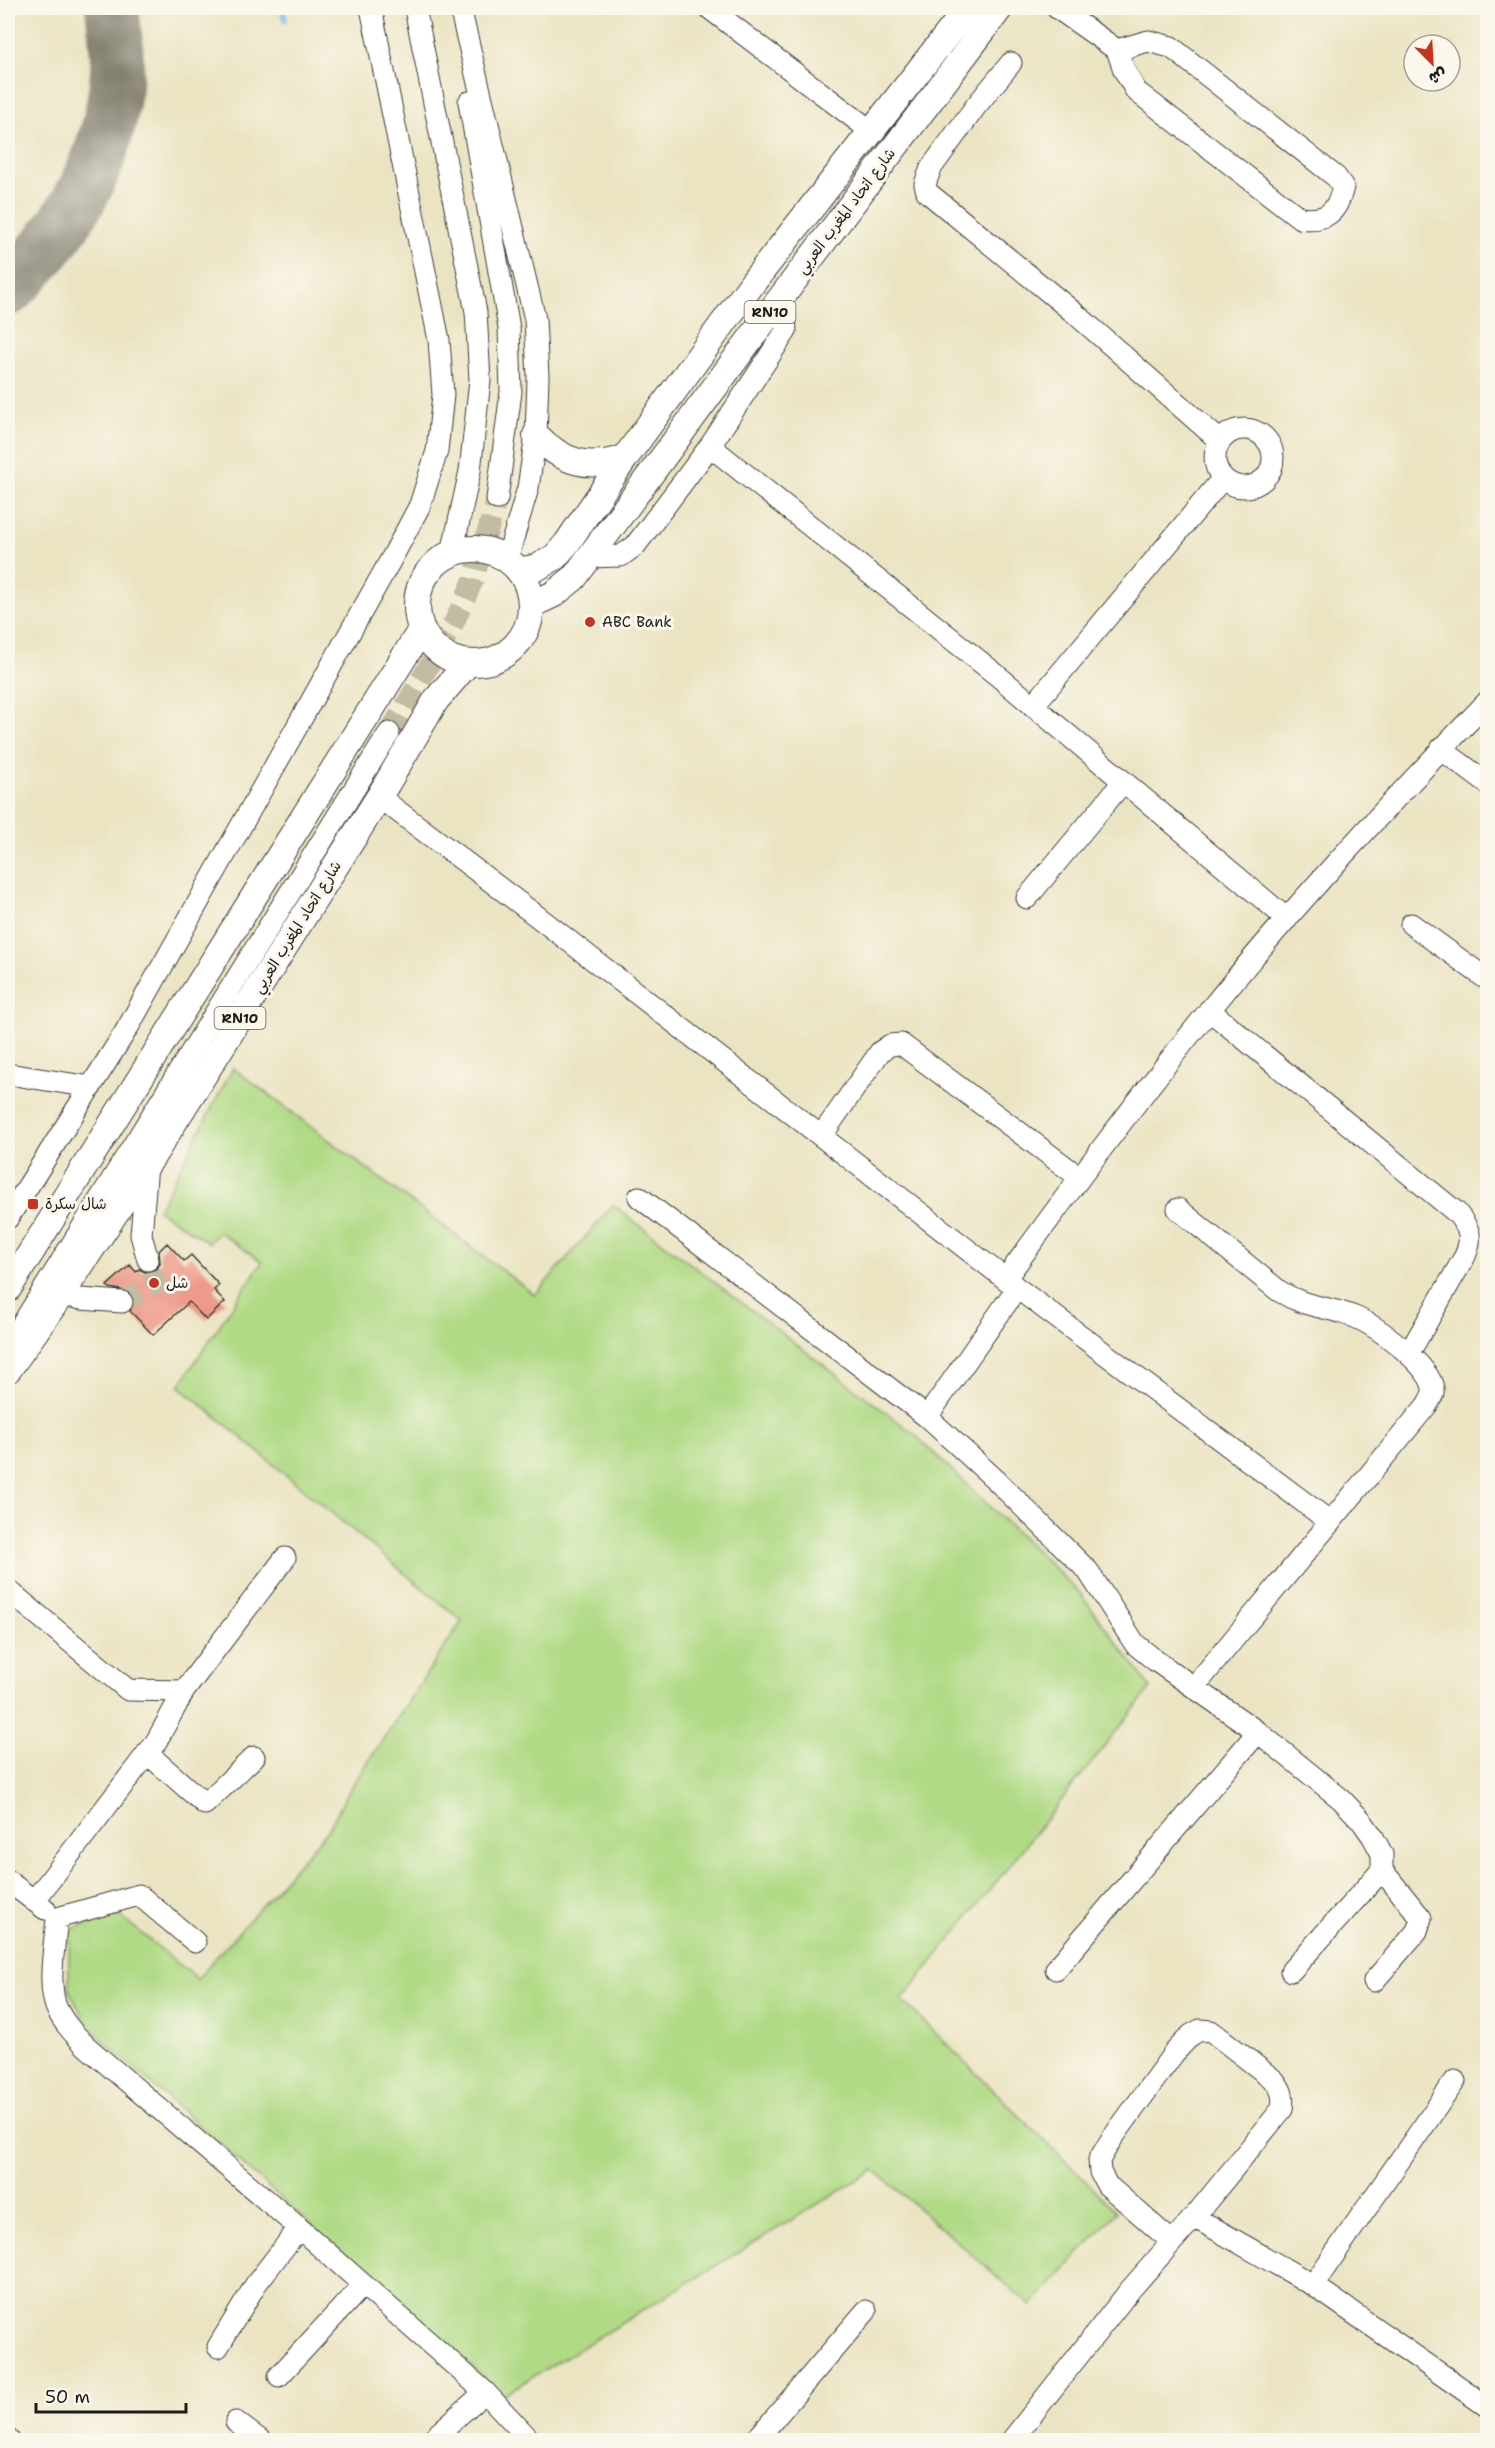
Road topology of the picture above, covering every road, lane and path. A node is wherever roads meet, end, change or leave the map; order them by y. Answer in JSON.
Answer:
{"nodes":[{"id":1,"x":371,"y":8,"type":"edge"},
{"id":2,"x":415,"y":8,"type":"edge"},
{"id":3,"x":451,"y":8,"type":"edge"},
{"id":4,"x":460,"y":8,"type":"edge"},
{"id":5,"x":709,"y":8,"type":"edge"},
{"id":6,"x":968,"y":8,"type":"edge"},
{"id":7,"x":1000,"y":8,"type":"edge"},
{"id":8,"x":1057,"y":8,"type":"edge"},
{"id":9,"x":1116,"y":50,"type":"junction"},
{"id":10,"x":1011,"y":63,"type":"dead end"},
{"id":11,"x":871,"y":131,"type":"junction"},
{"id":12,"x":777,"y":303,"type":"junction"},
{"id":13,"x":536,"y":435,"type":"junction"},
{"id":14,"x":1220,"y":441,"type":"junction"},
{"id":15,"x":710,"y":446,"type":"junction"},
{"id":16,"x":625,"y":458,"type":"junction"},
{"id":17,"x":1223,"y":478,"type":"junction"},
{"id":18,"x":497,"y":499,"type":"tunnel mouth"},
{"id":19,"x":452,"y":553,"type":"junction"},
{"id":20,"x":589,"y":557,"type":"junction"},
{"id":21,"x":513,"y":565,"type":"junction"},
{"id":22,"x":531,"y":605,"type":"junction"},
{"id":23,"x":421,"y":630,"type":"junction"},
{"id":24,"x":467,"y":664,"type":"junction"},
{"id":25,"x":1488,"y":701,"type":"edge"},
{"id":26,"x":1033,"y":706,"type":"junction"},
{"id":27,"x":390,"y":733,"type":"tunnel mouth"},
{"id":28,"x":1441,"y":749,"type":"junction"},
{"id":29,"x":1123,"y":782,"type":"junction"},
{"id":30,"x":1488,"y":784,"type":"edge"},
{"id":31,"x":379,"y":797,"type":"junction"},
{"id":32,"x":1027,"y":898,"type":"dead end"},
{"id":33,"x":1287,"y":918,"type":"junction"},
{"id":34,"x":1411,"y":924,"type":"dead end"},
{"id":35,"x":1488,"y":980,"type":"edge"},
{"id":36,"x":1209,"y":1010,"type":"junction"},
{"id":37,"x":8,"y":1074,"type":"edge"},
{"id":38,"x":91,"y":1087,"type":"junction"},
{"id":39,"x":822,"y":1135,"type":"junction"},
{"id":40,"x":147,"y":1165,"type":"junction"},
{"id":41,"x":1079,"y":1177,"type":"junction"},
{"id":42,"x":639,"y":1197,"type":"dead end"},
{"id":43,"x":1178,"y":1209,"type":"dead end"},
{"id":44,"x":8,"y":1218,"type":"edge"},
{"id":45,"x":148,"y":1260,"type":"tunnel mouth"},
{"id":46,"x":1011,"y":1283,"type":"junction"},
{"id":47,"x":8,"y":1288,"type":"edge"},
{"id":48,"x":61,"y":1295,"type":"junction"},
{"id":49,"x":122,"y":1302,"type":"tunnel mouth"},
{"id":50,"x":8,"y":1347,"type":"edge"},
{"id":51,"x":1409,"y":1353,"type":"junction"},
{"id":52,"x":8,"y":1370,"type":"edge"},
{"id":53,"x":927,"y":1417,"type":"junction"},
{"id":54,"x":1329,"y":1521,"type":"junction"},
{"id":55,"x":285,"y":1558,"type":"dead end"},
{"id":56,"x":8,"y":1590,"type":"edge"},
{"id":57,"x":1195,"y":1686,"type":"junction"},
{"id":58,"x":184,"y":1690,"type":"junction"},
{"id":59,"x":1258,"y":1732,"type":"junction"},
{"id":60,"x":147,"y":1753,"type":"junction"},
{"id":61,"x":254,"y":1757,"type":"dead end"},
{"id":62,"x":1382,"y":1870,"type":"junction"},
{"id":63,"x":8,"y":1881,"type":"edge"},
{"id":64,"x":34,"y":1901,"type":"junction"},
{"id":65,"x":57,"y":1918,"type":"junction"},
{"id":66,"x":195,"y":1942,"type":"dead end"},
{"id":67,"x":1056,"y":1969,"type":"dead end"},
{"id":68,"x":1291,"y":1971,"type":"dead end"},
{"id":69,"x":1374,"y":1981,"type":"dead end"},
{"id":70,"x":1455,"y":2081,"type":"dead end"},
{"id":71,"x":1194,"y":2217,"type":"junction"},
{"id":72,"x":299,"y":2228,"type":"junction"},
{"id":73,"x":1171,"y":2241,"type":"junction"},
{"id":74,"x":363,"y":2285,"type":"junction"},
{"id":75,"x":1313,"y":2285,"type":"junction"},
{"id":76,"x":866,"y":2311,"type":"dead end"},
{"id":77,"x":218,"y":2347,"type":"dead end"},
{"id":78,"x":279,"y":2376,"type":"dead end"},
{"id":79,"x":485,"y":2392,"type":"junction"},
{"id":80,"x":1488,"y":2407,"type":"edge"},
{"id":81,"x":236,"y":2422,"type":"dead end"},
{"id":82,"x":260,"y":2440,"type":"edge"},
{"id":83,"x":431,"y":2440,"type":"edge"},
{"id":84,"x":530,"y":2440,"type":"edge"},
{"id":85,"x":756,"y":2440,"type":"edge"},
{"id":86,"x":1012,"y":2440,"type":"edge"}],
"edges":[{"from":1,"to":38,"type":"street"},
{"from":2,"to":19,"type":"street"},
{"from":3,"to":18,"type":"street"},
{"from":4,"to":13,"type":"street"},
{"from":5,"to":11,"type":"street"},
{"from":6,"to":11,"type":"main road","name":"شارع اتحاد المغرب العربي","number":"RN10"},
{"from":7,"to":12,"type":"main road","name":"شارع اتحاد المغرب العربي","number":"RN10"},
{"from":8,"to":9,"type":"street"},
{"from":9,"to":9,"type":"street"},
{"from":10,"to":14,"type":"street"},
{"from":11,"to":16,"type":"main road","name":"شارع اتحاد المغرب العربي","number":"RN10"},
{"from":12,"to":15,"type":"street"},
{"from":12,"to":20,"type":"main road","name":"شارع اتحاد المغرب العربي","number":"RN10"},
{"from":13,"to":16,"type":"main road"},
{"from":13,"to":21,"type":"street"},
{"from":14,"to":17,"type":"street"},
{"from":14,"to":17,"type":"street"},
{"from":15,"to":20,"type":"street"},
{"from":15,"to":26,"type":"street"},
{"from":16,"to":21,"type":"main road","name":"شارع اتحاد المغرب العربي","number":"RN10"},
{"from":17,"to":26,"type":"street"},
{"from":19,"to":21,"type":"main road"},
{"from":19,"to":23,"type":"main road"},
{"from":20,"to":22,"type":"main road","name":"شارع اتحاد المغرب العربي","number":"RN10"},
{"from":21,"to":22,"type":"main road"},
{"from":22,"to":24,"type":"main road"},
{"from":23,"to":24,"type":"main road"},
{"from":23,"to":47,"type":"main road"},
{"from":24,"to":31,"type":"main road","name":"شارع اتحاد المغرب العربي","number":"RN10"},
{"from":25,"to":28,"type":"street"},
{"from":26,"to":29,"type":"street"},
{"from":27,"to":50,"type":"street"},
{"from":28,"to":30,"type":"street"},
{"from":28,"to":33,"type":"street"},
{"from":29,"to":32,"type":"street"},
{"from":29,"to":33,"type":"street"},
{"from":31,"to":39,"type":"street"},
{"from":31,"to":40,"type":"main road","name":"شارع اتحاد المغرب العربي","number":"RN10"},
{"from":33,"to":36,"type":"street"},
{"from":34,"to":35,"type":"street"},
{"from":36,"to":41,"type":"street"},
{"from":36,"to":51,"type":"street"},
{"from":37,"to":38,"type":"street"},
{"from":38,"to":44,"type":"street"},
{"from":39,"to":41,"type":"street"},
{"from":39,"to":46,"type":"street"},
{"from":40,"to":45,"type":"street"},
{"from":40,"to":48,"type":"main road","name":"شارع اتحاد المغرب العربي","number":"RN10"},
{"from":41,"to":46,"type":"street"},
{"from":42,"to":53,"type":"street"},
{"from":43,"to":51,"type":"street"},
{"from":46,"to":53,"type":"street"},
{"from":46,"to":54,"type":"street"},
{"from":48,"to":49,"type":"street"},
{"from":48,"to":52,"type":"main road","name":"شارع اتحاد المغرب العربي","number":"RN10"},
{"from":51,"to":54,"type":"street"},
{"from":53,"to":57,"type":"street"},
{"from":54,"to":57,"type":"street"},
{"from":55,"to":58,"type":"street"},
{"from":56,"to":58,"type":"street"},
{"from":57,"to":59,"type":"street"},
{"from":58,"to":60,"type":"street"},
{"from":59,"to":62,"type":"street"},
{"from":59,"to":67,"type":"street"},
{"from":60,"to":61,"type":"street"},
{"from":60,"to":64,"type":"street"},
{"from":62,"to":68,"type":"street"},
{"from":62,"to":69,"type":"street"},
{"from":63,"to":64,"type":"street"},
{"from":64,"to":65,"type":"street"},
{"from":65,"to":66,"type":"street"},
{"from":65,"to":72,"type":"street"},
{"from":70,"to":75,"type":"street"},
{"from":71,"to":73,"type":"street"},
{"from":71,"to":73,"type":"street"},
{"from":71,"to":75,"type":"street"},
{"from":72,"to":74,"type":"street"},
{"from":72,"to":77,"type":"street"},
{"from":73,"to":86,"type":"street"},
{"from":74,"to":78,"type":"street"},
{"from":74,"to":79,"type":"street"},
{"from":75,"to":80,"type":"street"},
{"from":76,"to":85,"type":"street"},
{"from":79,"to":83,"type":"street"},
{"from":79,"to":84,"type":"street"},
{"from":81,"to":82,"type":"street"}]}
